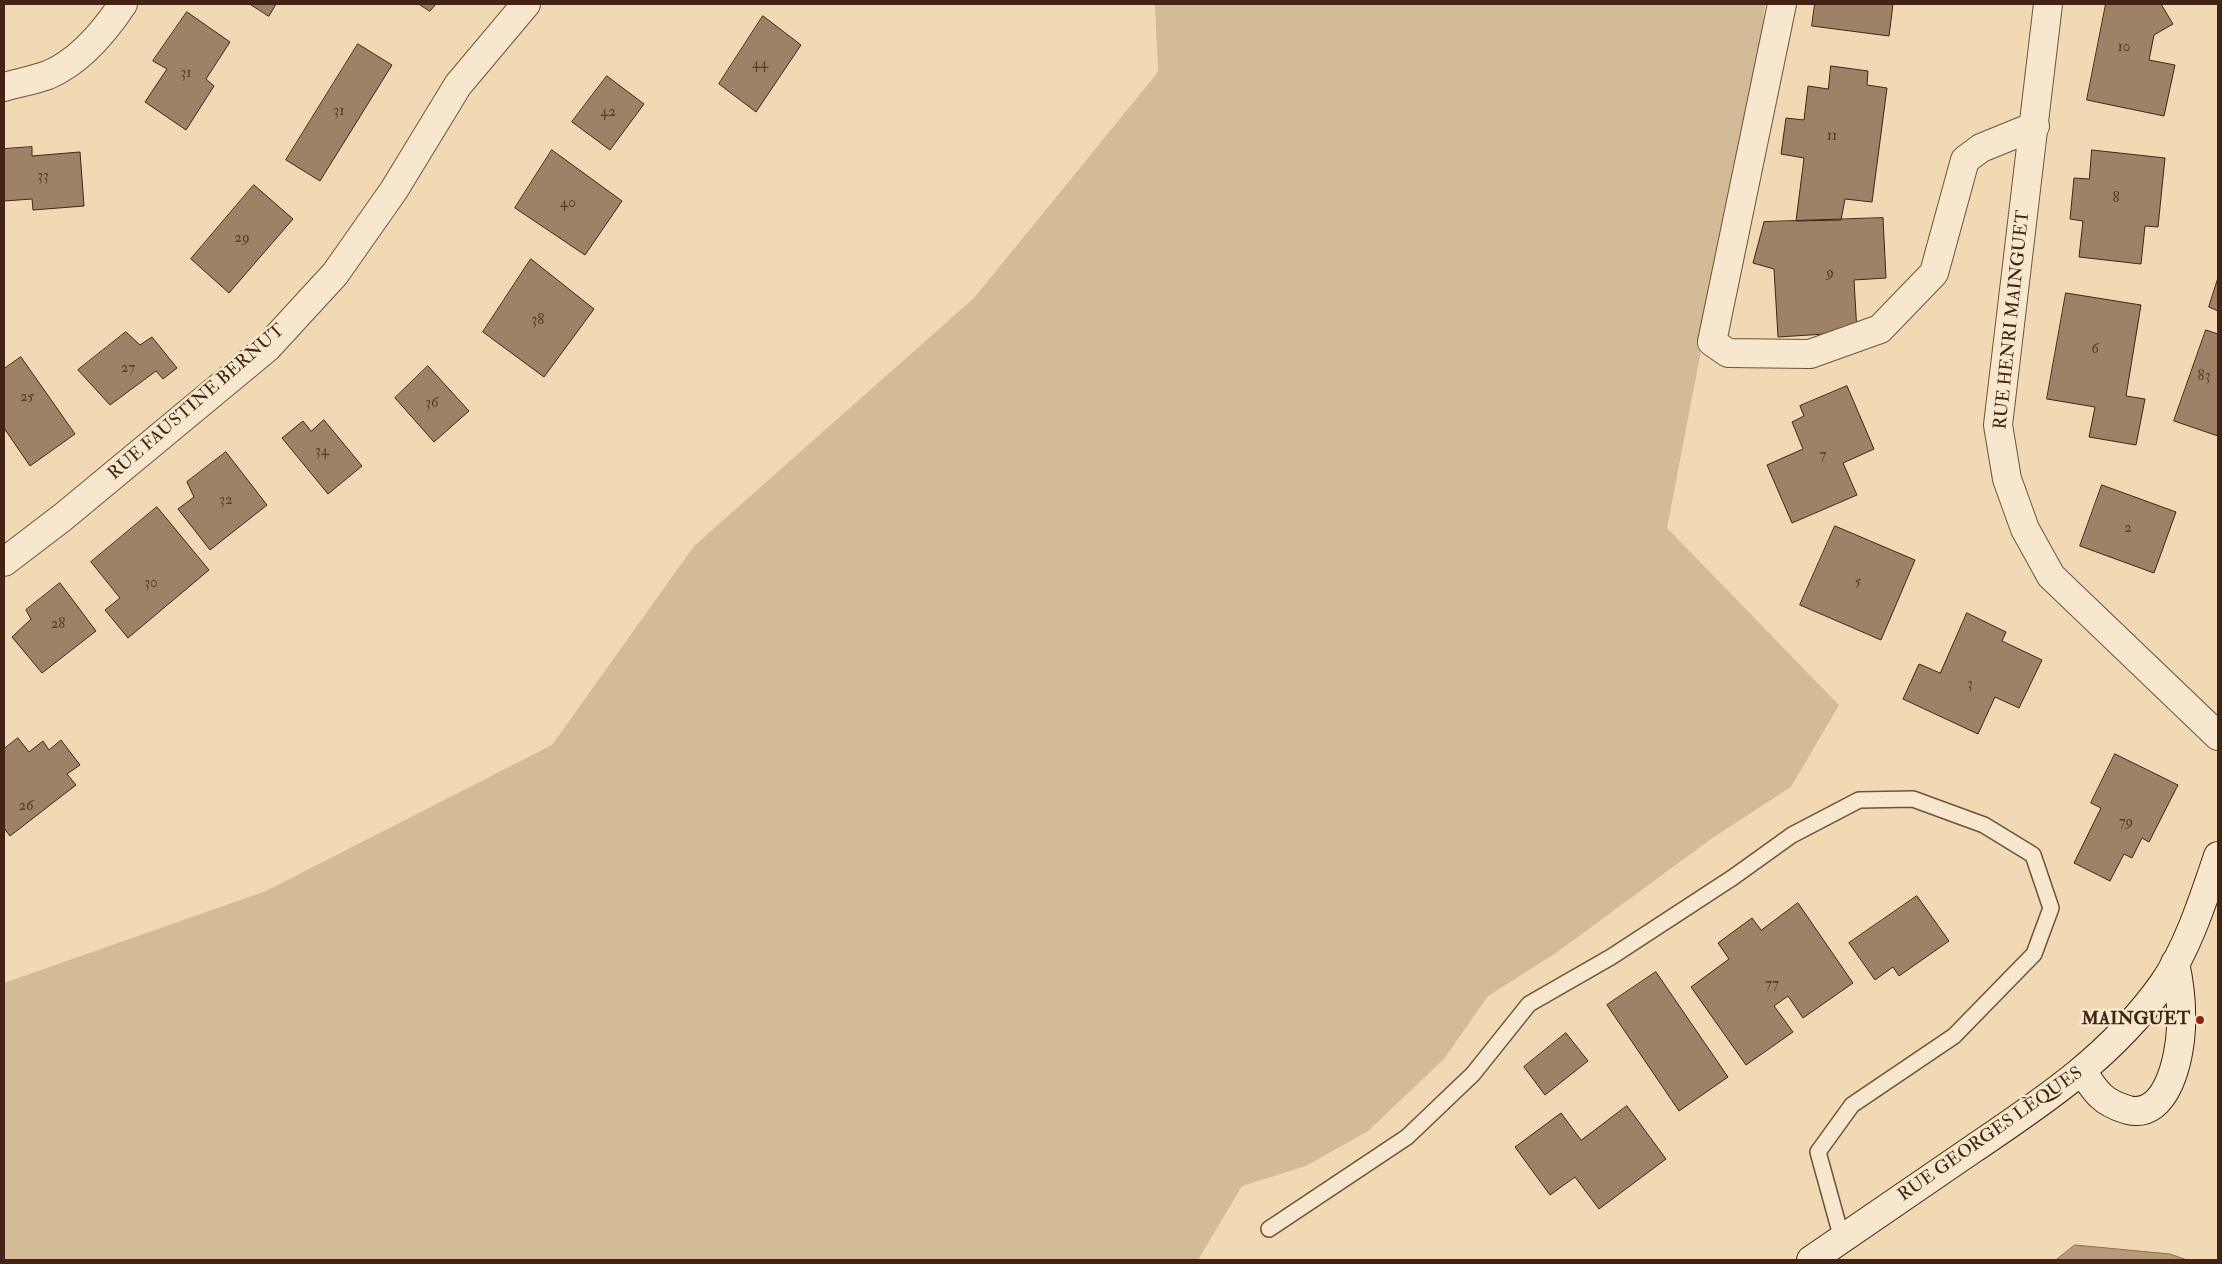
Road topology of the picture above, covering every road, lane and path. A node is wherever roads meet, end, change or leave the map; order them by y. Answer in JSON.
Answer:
{"nodes":[{"id":1,"x":123,"y":4,"type":"edge"},
{"id":2,"x":526,"y":4,"type":"edge"},
{"id":3,"x":1782,"y":4,"type":"edge"},
{"id":4,"x":2048,"y":4,"type":"edge"},
{"id":5,"x":4,"y":87,"type":"edge"},
{"id":6,"x":2035,"y":126,"type":"junction"},
{"id":7,"x":4,"y":562,"type":"edge"},
{"id":8,"x":2218,"y":736,"type":"edge"},
{"id":9,"x":2218,"y":856,"type":"edge"},
{"id":10,"x":2175,"y":963,"type":"junction"},
{"id":11,"x":2082,"y":1071,"type":"junction"},
{"id":12,"x":1270,"y":1229,"type":"dead end"},
{"id":13,"x":1842,"y":1239,"type":"junction"},
{"id":14,"x":1811,"y":1260,"type":"edge"}],
"edges":[{"from":1,"to":5,"type":"street"},
{"from":2,"to":7,"type":"street","name":"RUE FAUSTINE BERNUT"},
{"from":3,"to":6,"type":"street"},
{"from":4,"to":6,"type":"street","name":"RUE HENRI MAINGUET"},
{"from":6,"to":8,"type":"street","name":"RUE HENRI MAINGUET"},
{"from":9,"to":10,"type":"street","name":"RUE GEORGES LÈQUES"},
{"from":10,"to":11,"type":"street","name":"RUE GEORGES LÈQUES"},
{"from":10,"to":11,"type":"street"},
{"from":11,"to":13,"type":"street","name":"RUE GEORGES LÈQUES"},
{"from":12,"to":13,"type":"lane"},
{"from":13,"to":14,"type":"street","name":"RUE GEORGES LÈQUES"}]}
